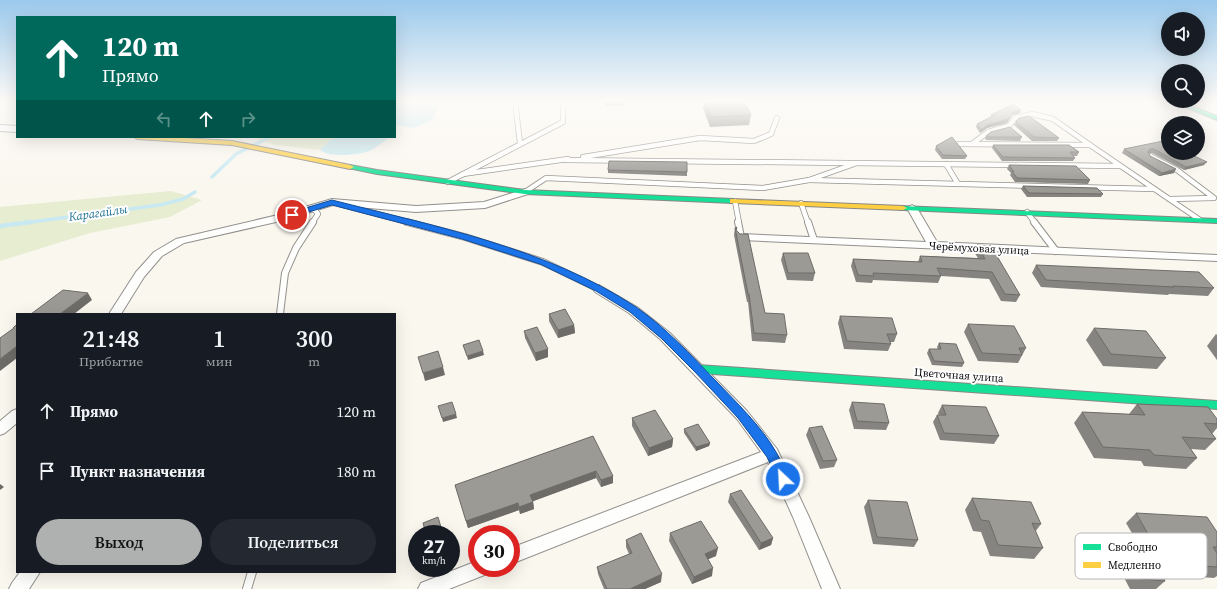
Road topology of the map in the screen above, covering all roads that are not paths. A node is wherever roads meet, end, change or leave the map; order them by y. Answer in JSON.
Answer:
{"nodes":[{"id":1,"x":518,"y":128,"type":"edge"},
{"id":2,"x":550,"y":128,"type":"edge"},
{"id":3,"x":773,"y":128,"type":"edge"},
{"id":4,"x":1000,"y":128,"type":"edge"},
{"id":5,"x":1011,"y":128,"type":"edge"},
{"id":6,"x":1067,"y":128,"type":"edge"},
{"id":7,"x":1014,"y":131,"type":"edge"},
{"id":8,"x":154,"y":138,"type":"edge"},
{"id":9,"x":1025,"y":140,"type":"dead end"},
{"id":10,"x":520,"y":143,"type":"junction"},
{"id":11,"x":959,"y":144,"type":"edge"},
{"id":12,"x":972,"y":144,"type":"junction"},
{"id":13,"x":1030,"y":144,"type":"junction"},
{"id":14,"x":1090,"y":145,"type":"junction"},
{"id":15,"x":1150,"y":156,"type":"edge"},
{"id":16,"x":566,"y":160,"type":"junction"},
{"id":17,"x":857,"y":163,"type":"junction"},
{"id":18,"x":946,"y":164,"type":"junction"},
{"id":19,"x":1120,"y":166,"type":"junction"},
{"id":20,"x":462,"y":174,"type":"junction"},
{"id":21,"x":810,"y":180,"type":"junction"},
{"id":22,"x":448,"y":182,"type":"junction"},
{"id":23,"x":958,"y":184,"type":"junction"},
{"id":24,"x":1154,"y":189,"type":"junction"},
{"id":25,"x":525,"y":192,"type":"junction"},
{"id":26,"x":735,"y":200,"type":"junction"},
{"id":27,"x":1170,"y":200,"type":"junction"},
{"id":28,"x":332,"y":202,"type":"junction"},
{"id":29,"x":801,"y":203,"type":"junction"},
{"id":30,"x":313,"y":208,"type":"junction"},
{"id":31,"x":912,"y":208,"type":"junction"},
{"id":32,"x":1027,"y":212,"type":"junction"},
{"id":33,"x":1200,"y":220,"type":"junction"},
{"id":34,"x":1217,"y":221,"type":"edge"},
{"id":35,"x":741,"y":237,"type":"joint"},
{"id":36,"x":814,"y":240,"type":"junction"},
{"id":37,"x":933,"y":245,"type":"junction"},
{"id":38,"x":1056,"y":251,"type":"junction"},
{"id":39,"x":1217,"y":258,"type":"edge"},
{"id":40,"x":599,"y":289,"type":"joint"},
{"id":41,"x":117,"y":313,"type":"edge"},
{"id":42,"x":280,"y":313,"type":"edge"},
{"id":43,"x":698,"y":369,"type":"junction"},
{"id":44,"x":1217,"y":405,"type":"edge"},
{"id":45,"x":16,"y":416,"type":"edge"},
{"id":46,"x":0,"y":429,"type":"edge"},
{"id":47,"x":772,"y":454,"type":"junction"},
{"id":48,"x":520,"y":552,"type":"edge"},
{"id":49,"x":30,"y":573,"type":"edge"},
{"id":50,"x":252,"y":573,"type":"edge"},
{"id":51,"x":468,"y":573,"type":"edge"},
{"id":52,"x":18,"y":589,"type":"edge"},
{"id":53,"x":247,"y":589,"type":"edge"},
{"id":54,"x":427,"y":589,"type":"edge"},
{"id":55,"x":831,"y":589,"type":"edge"}],
"edges":[{"from":1,"to":10,"type":"lane"},
{"from":2,"to":10,"type":"lane"},
{"from":3,"to":16,"type":"lane"},
{"from":4,"to":12,"type":"lane"},
{"from":5,"to":7,"type":"lane"},
{"from":6,"to":14,"type":"lane"},
{"from":8,"to":22,"type":"street"},
{"from":9,"to":13,"type":"lane"},
{"from":10,"to":20,"type":"lane"},
{"from":11,"to":12,"type":"lane"},
{"from":12,"to":13,"type":"lane"},
{"from":13,"to":14,"type":"lane"},
{"from":14,"to":19,"type":"lane"},
{"from":15,"to":27,"type":"lane"},
{"from":16,"to":17,"type":"lane"},
{"from":16,"to":20,"type":"lane"},
{"from":17,"to":18,"type":"lane"},
{"from":17,"to":21,"type":"lane"},
{"from":18,"to":19,"type":"lane"},
{"from":18,"to":23,"type":"lane"},
{"from":19,"to":24,"type":"lane"},
{"from":20,"to":22,"type":"lane"},
{"from":21,"to":23,"type":"lane"},
{"from":21,"to":25,"type":"lane"},
{"from":22,"to":25,"type":"street"},
{"from":23,"to":24,"type":"lane"},
{"from":24,"to":27,"type":"lane"},
{"from":25,"to":26,"type":"street"},
{"from":25,"to":28,"type":"street"},
{"from":26,"to":29,"type":"street"},
{"from":26,"to":35,"type":"lane"},
{"from":27,"to":33,"type":"lane"},
{"from":28,"to":30,"type":"street"},
{"from":28,"to":40,"type":"lane"},
{"from":29,"to":31,"type":"street"},
{"from":29,"to":36,"type":"lane"},
{"from":30,"to":41,"type":"street"},
{"from":30,"to":42,"type":"lane"},
{"from":31,"to":32,"type":"street"},
{"from":31,"to":37,"type":"street"},
{"from":32,"to":33,"type":"street"},
{"from":32,"to":38,"type":"lane"},
{"from":33,"to":34,"type":"street"},
{"from":35,"to":36,"type":"street","name":"Черёмуховая улица"},
{"from":36,"to":37,"type":"street","name":"Черёмуховая улица"},
{"from":37,"to":38,"type":"street","name":"Черёмуховая улица"},
{"from":38,"to":39,"type":"street","name":"Черёмуховая улица"},
{"from":40,"to":43,"type":"street"},
{"from":43,"to":44,"type":"street","name":"Цветочная улица"},
{"from":43,"to":47,"type":"street"},
{"from":45,"to":46,"type":"street"},
{"from":47,"to":48,"type":"street"},
{"from":47,"to":55,"type":"street"},
{"from":49,"to":52,"type":"street"},
{"from":50,"to":53,"type":"lane"},
{"from":51,"to":54,"type":"street"}]}
